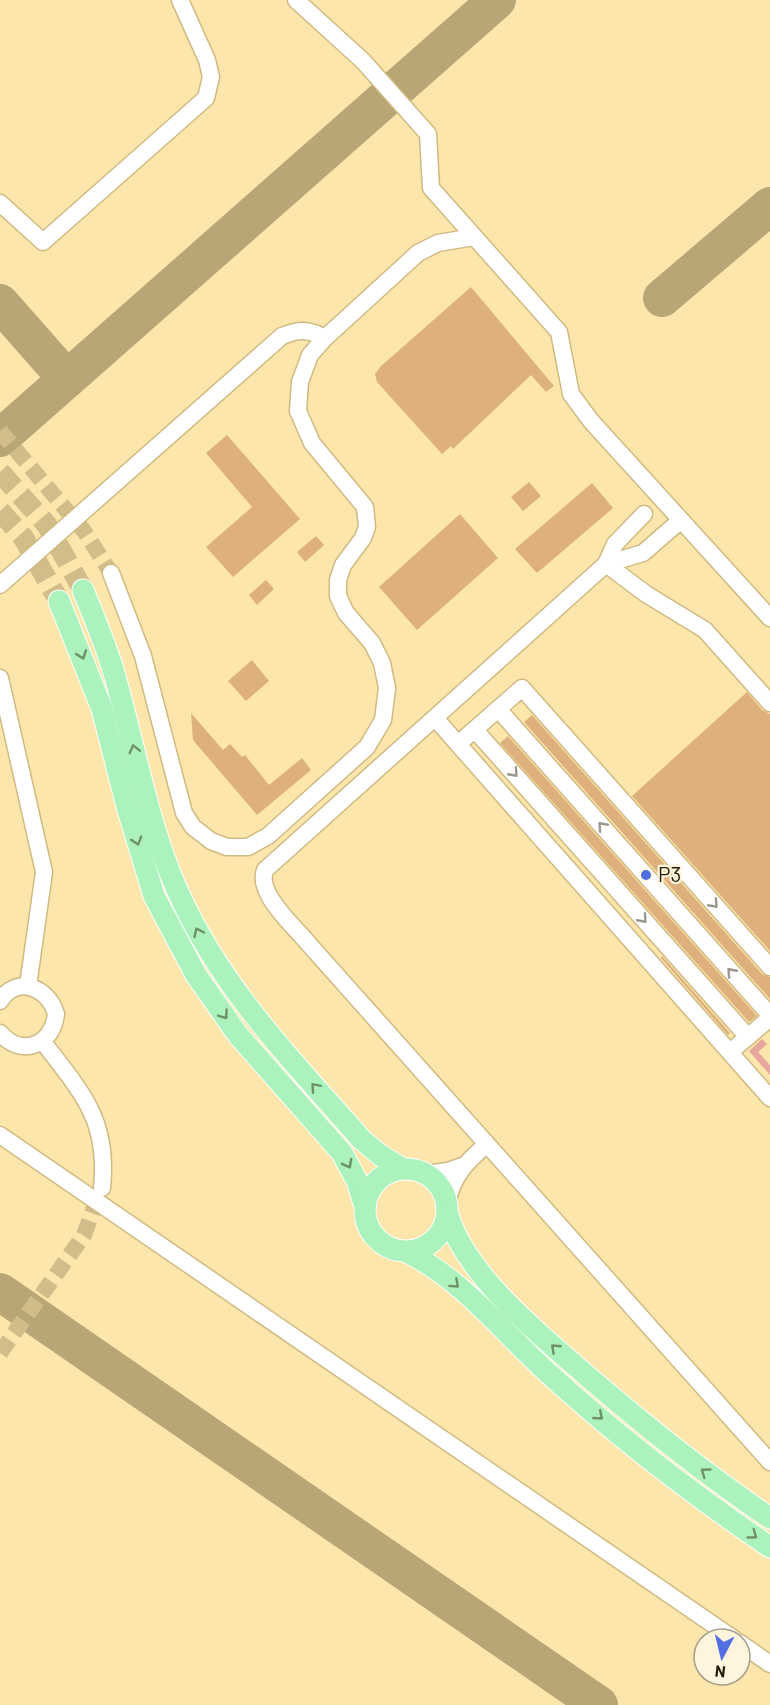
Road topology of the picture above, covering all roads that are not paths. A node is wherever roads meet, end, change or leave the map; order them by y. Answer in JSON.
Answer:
{"nodes":[{"id":1,"x":180,"y":0,"type":"edge"},
{"id":2,"x":296,"y":0,"type":"edge"},
{"id":3,"x":0,"y":204,"type":"edge"},
{"id":4,"x":474,"y":237,"type":"junction"},
{"id":5,"x":325,"y":338,"type":"junction"},
{"id":6,"x":644,"y":514,"type":"dead end"},
{"id":7,"x":681,"y":520,"type":"junction"},
{"id":8,"x":606,"y":564,"type":"junction"},
{"id":9,"x":111,"y":573,"type":"tunnel mouth"},
{"id":10,"x":0,"y":585,"type":"edge"},
{"id":11,"x":83,"y":590,"type":"tunnel mouth"},
{"id":12,"x":59,"y":601,"type":"tunnel mouth"},
{"id":13,"x":770,"y":618,"type":"edge"},
{"id":14,"x":0,"y":678,"type":"edge"},
{"id":15,"x":770,"y":703,"type":"edge"},
{"id":16,"x":498,"y":709,"type":"junction"},
{"id":17,"x":435,"y":718,"type":"junction"},
{"id":18,"x":475,"y":730,"type":"junction"},
{"id":19,"x":458,"y":744,"type":"junction"},
{"id":20,"x":770,"y":968,"type":"edge"},
{"id":21,"x":28,"y":986,"type":"junction"},
{"id":22,"x":0,"y":1001,"type":"edge"},
{"id":23,"x":764,"y":1026,"type":"edge"},
{"id":24,"x":0,"y":1033,"type":"edge"},
{"id":25,"x":43,"y":1042,"type":"junction"},
{"id":26,"x":730,"y":1053,"type":"junction"},
{"id":27,"x":770,"y":1098,"type":"edge"},
{"id":28,"x":0,"y":1135,"type":"edge"},
{"id":29,"x":486,"y":1145,"type":"junction"},
{"id":30,"x":462,"y":1166,"type":"junction"},
{"id":31,"x":403,"y":1169,"type":"junction"},
{"id":32,"x":426,"y":1174,"type":"junction"},
{"id":33,"x":102,"y":1188,"type":"tunnel mouth"},
{"id":34,"x":365,"y":1207,"type":"junction"},
{"id":35,"x":448,"y":1209,"type":"junction"},
{"id":36,"x":407,"y":1252,"type":"junction"},
{"id":37,"x":770,"y":1462,"type":"edge"},
{"id":38,"x":770,"y":1518,"type":"edge"},
{"id":39,"x":770,"y":1547,"type":"edge"},
{"id":40,"x":717,"y":1627,"type":"edge"},
{"id":41,"x":752,"y":1651,"type":"edge"},
{"id":42,"x":770,"y":1664,"type":"edge"}],
"edges":[{"from":1,"to":3,"type":"street"},
{"from":2,"to":4,"type":"street"},
{"from":4,"to":5,"type":"street"},
{"from":4,"to":7,"type":"street"},
{"from":5,"to":9,"type":"street"},
{"from":5,"to":10,"type":"street"},
{"from":6,"to":8,"type":"street"},
{"from":7,"to":8,"type":"street"},
{"from":7,"to":13,"type":"street"},
{"from":8,"to":15,"type":"street"},
{"from":8,"to":17,"type":"street"},
{"from":31,"to":11,"type":"main road","one_way":true},
{"from":12,"to":34,"type":"main road","one_way":true},
{"from":14,"to":21,"type":"street"},
{"from":16,"to":18,"type":"street"},
{"from":16,"to":20,"type":"street","one_way":true},
{"from":23,"to":16,"type":"street","one_way":true},
{"from":17,"to":19,"type":"street"},
{"from":17,"to":29,"type":"street"},
{"from":18,"to":19,"type":"street"},
{"from":18,"to":23,"type":"street","one_way":true},
{"from":19,"to":26,"type":"street"},
{"from":21,"to":22,"type":"street"},
{"from":21,"to":25,"type":"street"},
{"from":23,"to":26,"type":"street"},
{"from":24,"to":25,"type":"street"},
{"from":25,"to":33,"type":"street"},
{"from":26,"to":27,"type":"street"},
{"from":28,"to":40,"type":"street"},
{"from":29,"to":30,"type":"street"},
{"from":29,"to":37,"type":"street"},
{"from":30,"to":32,"type":"street"},
{"from":30,"to":35,"type":"street"},
{"from":31,"to":32,"type":"main road"},
{"from":31,"to":34,"type":"main road"},
{"from":32,"to":35,"type":"main road"},
{"from":34,"to":36,"type":"main road"},
{"from":35,"to":36,"type":"main road"},
{"from":38,"to":35,"type":"main road","one_way":true},
{"from":36,"to":39,"type":"main road","one_way":true},
{"from":41,"to":42,"type":"street"}]}
